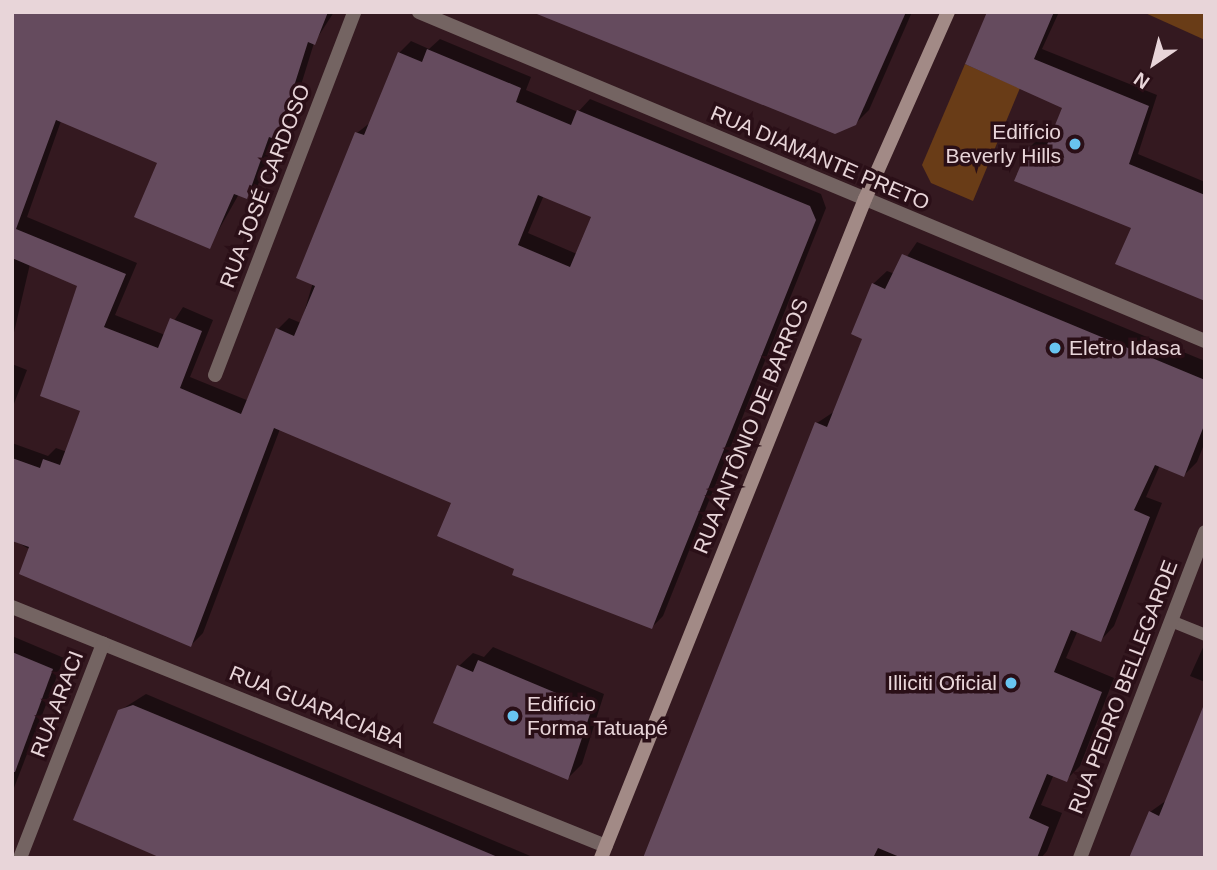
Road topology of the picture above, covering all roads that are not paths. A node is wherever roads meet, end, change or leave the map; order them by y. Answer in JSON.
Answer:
{"nodes":[{"id":1,"x":354,"y":12,"type":"edge"},
{"id":2,"x":419,"y":12,"type":"edge"},
{"id":3,"x":948,"y":12,"type":"edge"},
{"id":4,"x":864,"y":199,"type":"junction"},
{"id":5,"x":1205,"y":341,"type":"edge"},
{"id":6,"x":215,"y":375,"type":"dead end"},
{"id":7,"x":1205,"y":532,"type":"edge"},
{"id":8,"x":12,"y":607,"type":"edge"},
{"id":9,"x":1171,"y":621,"type":"junction"},
{"id":10,"x":1205,"y":635,"type":"edge"},
{"id":11,"x":103,"y":644,"type":"junction"},
{"id":12,"x":604,"y":852,"type":"edge"},
{"id":13,"x":20,"y":858,"type":"edge"},
{"id":14,"x":1080,"y":858,"type":"edge"}],
"edges":[{"from":1,"to":6,"type":"street","name":"RUA JOSÉ CARDOSO"},
{"from":2,"to":4,"type":"street","name":"RUA DIAMANTE PRETO"},
{"from":3,"to":4,"type":"main road","name":"RUA ANTÔNIO DE BARROS"},
{"from":4,"to":5,"type":"street","name":"RUA DIAMANTE PRETO"},
{"from":4,"to":12,"type":"main road","name":"RUA ANTÔNIO DE BARROS"},
{"from":7,"to":9,"type":"street","name":"RUA PEDRO BELLEGARDE"},
{"from":8,"to":11,"type":"street","name":"RUA GUARACIABA"},
{"from":9,"to":10,"type":"lane"},
{"from":9,"to":14,"type":"street","name":"RUA PEDRO BELLEGARDE"},
{"from":11,"to":12,"type":"street","name":"RUA GUARACIABA"},
{"from":11,"to":13,"type":"street","name":"RUA ARACI"}]}
